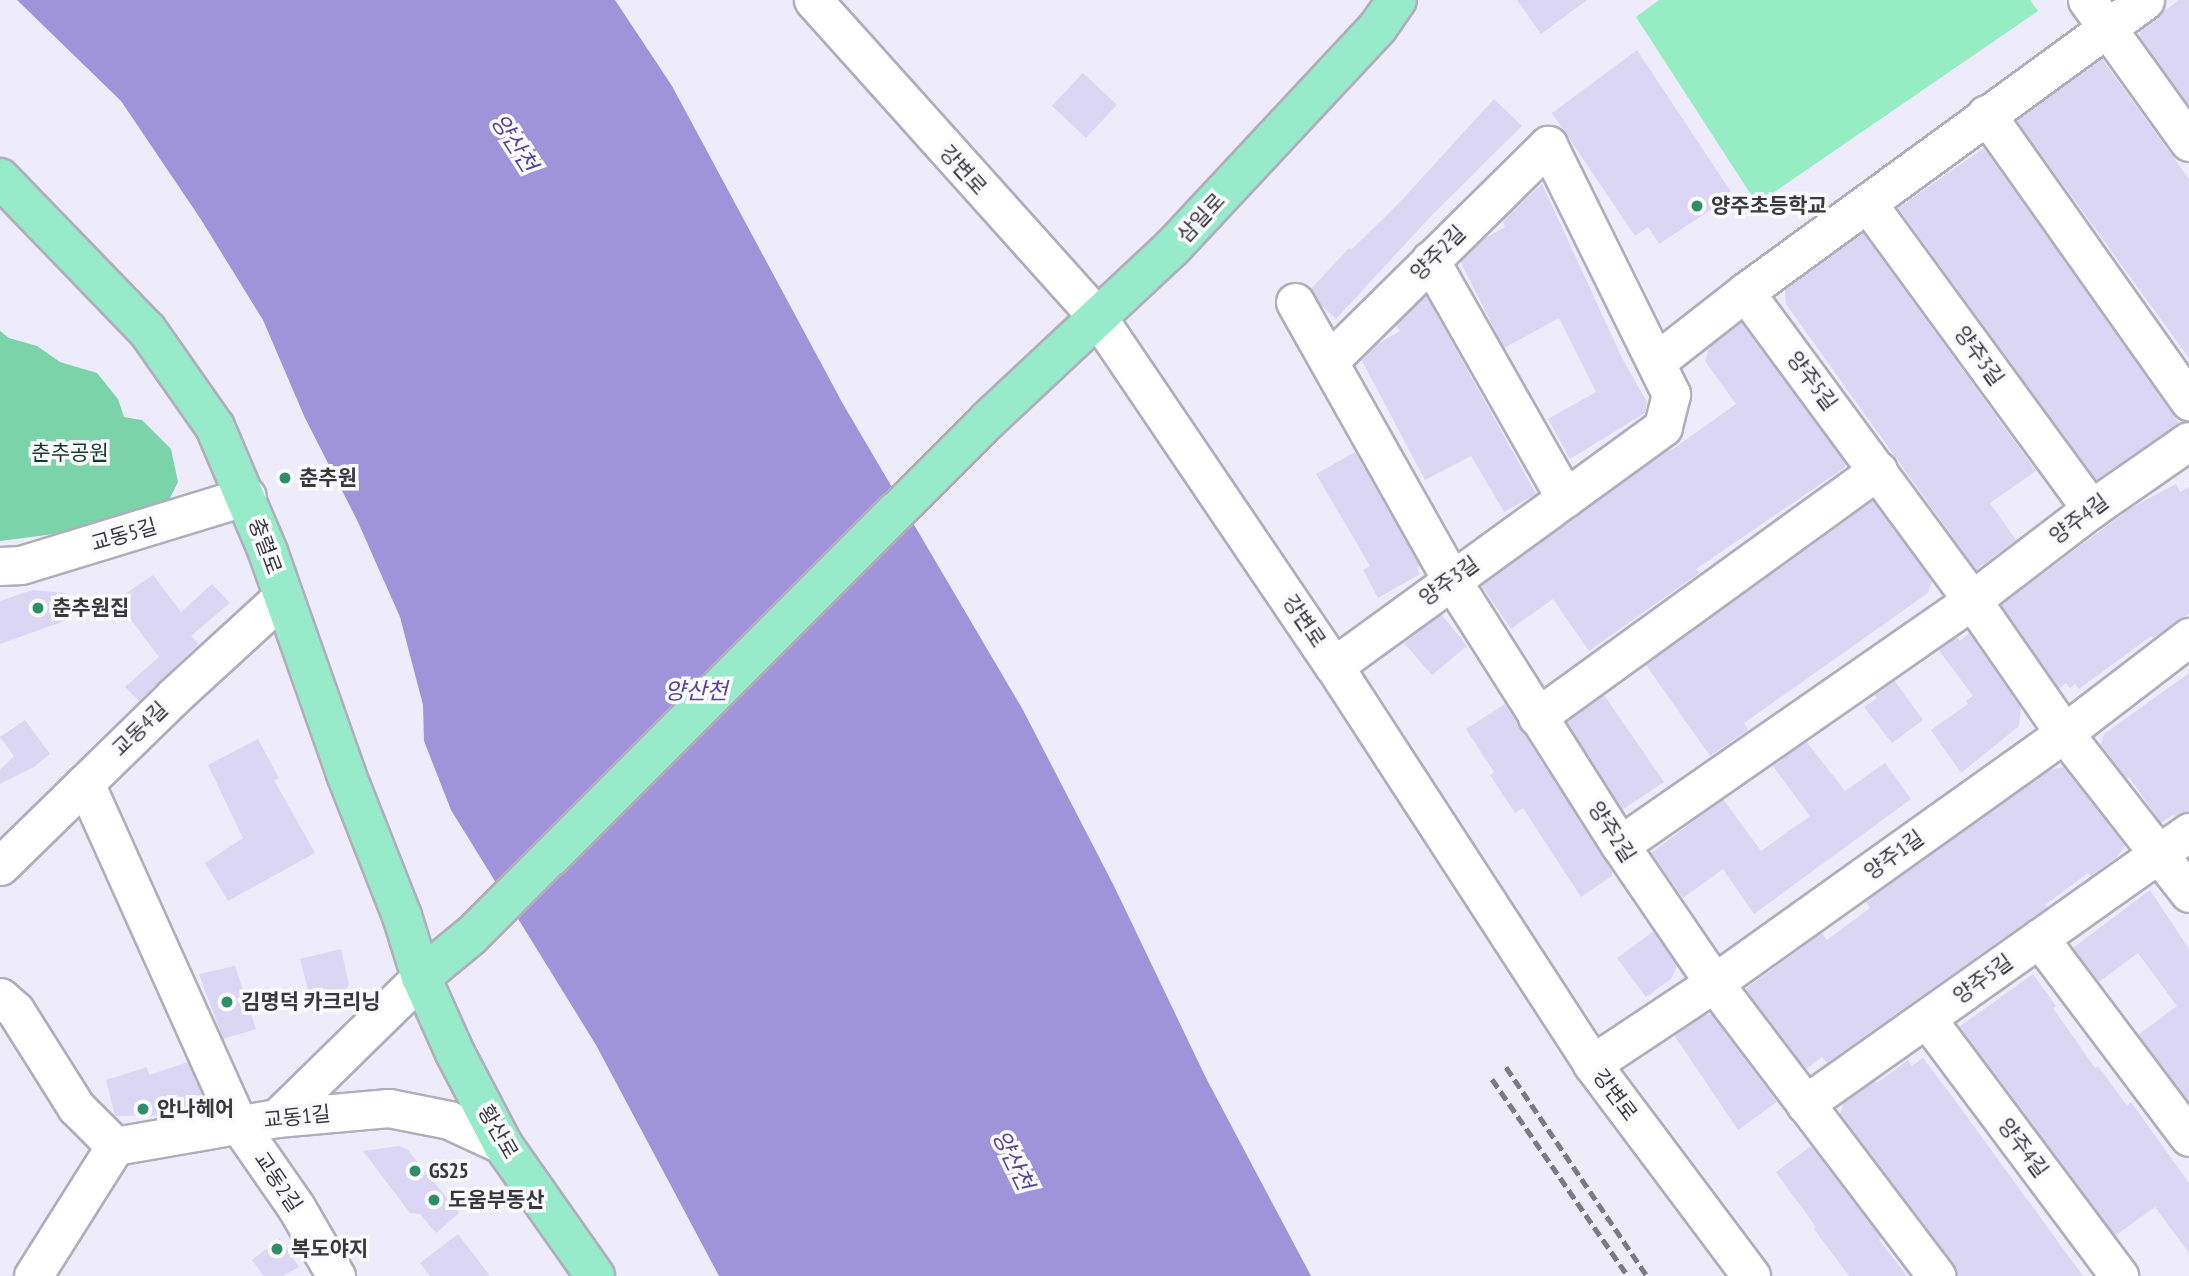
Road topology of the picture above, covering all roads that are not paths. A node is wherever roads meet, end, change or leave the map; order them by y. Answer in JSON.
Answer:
{"nodes":[{"id":1,"x":813,"y":0,"type":"edge"},
{"id":2,"x":1397,"y":0,"type":"edge"},
{"id":3,"x":2145,"y":0,"type":"edge"},
{"id":4,"x":2097,"y":14,"type":"edge"},
{"id":5,"x":1986,"y":114,"type":"junction"},
{"id":6,"x":2189,"y":142,"type":"edge"},
{"id":7,"x":1548,"y":145,"type":"joint"},
{"id":8,"x":0,"y":178,"type":"edge"},
{"id":9,"x":1868,"y":204,"type":"junction"},
{"id":10,"x":1430,"y":260,"type":"junction"},
{"id":11,"x":1745,"y":292,"type":"junction"},
{"id":12,"x":1295,"y":302,"type":"dead end"},
{"id":13,"x":1098,"y":318,"type":"junction"},
{"id":14,"x":1329,"y":361,"type":"junction"},
{"id":15,"x":1657,"y":361,"type":"junction"},
{"id":16,"x":2189,"y":401,"type":"edge"},
{"id":17,"x":2189,"y":441,"type":"edge"},
{"id":18,"x":1878,"y":470,"type":"junction"},
{"id":19,"x":247,"y":496,"type":"junction"},
{"id":20,"x":1565,"y":498,"type":"junction"},
{"id":21,"x":2091,"y":509,"type":"junction"},
{"id":22,"x":0,"y":566,"type":"edge"},
{"id":23,"x":1451,"y":579,"type":"junction"},
{"id":24,"x":283,"y":596,"type":"junction"},
{"id":25,"x":1972,"y":600,"type":"junction"},
{"id":26,"x":2189,"y":637,"type":"edge"},
{"id":27,"x":1334,"y":666,"type":"junction"},
{"id":28,"x":1537,"y":717,"type":"junction"},
{"id":29,"x":2064,"y":733,"type":"junction"},
{"id":30,"x":85,"y":783,"type":"junction"},
{"id":31,"x":2189,"y":832,"type":"edge"},
{"id":32,"x":1620,"y":845,"type":"junction"},
{"id":33,"x":2160,"y":852,"type":"junction"},
{"id":34,"x":0,"y":866,"type":"edge"},
{"id":35,"x":2189,"y":893,"type":"edge"},
{"id":36,"x":2039,"y":938,"type":"junction"},
{"id":37,"x":421,"y":977,"type":"junction"},
{"id":38,"x":1714,"y":983,"type":"junction"},
{"id":39,"x":0,"y":996,"type":"edge"},
{"id":40,"x":1927,"y":1019,"type":"junction"},
{"id":41,"x":1592,"y":1064,"type":"junction"},
{"id":42,"x":1805,"y":1104,"type":"junction"},
{"id":43,"x":277,"y":1118,"type":"junction"},
{"id":44,"x":239,"y":1125,"type":"junction"},
{"id":45,"x":2189,"y":1137,"type":"edge"},
{"id":46,"x":503,"y":1145,"type":"junction"},
{"id":47,"x":115,"y":1146,"type":"junction"},
{"id":48,"x":33,"y":1276,"type":"edge"},
{"id":49,"x":336,"y":1276,"type":"edge"},
{"id":50,"x":594,"y":1276,"type":"edge"},
{"id":51,"x":1751,"y":1276,"type":"edge"},
{"id":52,"x":1936,"y":1276,"type":"edge"},
{"id":53,"x":2119,"y":1276,"type":"edge"}],
"edges":[{"from":1,"to":13,"type":"street","name":"강변로"},
{"from":2,"to":13,"type":"main road","name":"삼일로"},
{"from":3,"to":4,"type":"street"},
{"from":4,"to":5,"type":"street"},
{"from":4,"to":6,"type":"street"},
{"from":5,"to":9,"type":"street"},
{"from":5,"to":16,"type":"street"},
{"from":7,"to":10,"type":"street","name":"양주2길"},
{"from":7,"to":15,"type":"street","name":"양주3길"},
{"from":8,"to":19,"type":"main road","name":"충렬로"},
{"from":9,"to":11,"type":"street"},
{"from":9,"to":21,"type":"street","name":"양주3길"},
{"from":10,"to":14,"type":"street","name":"양주2길"},
{"from":10,"to":20,"type":"street"},
{"from":11,"to":15,"type":"street"},
{"from":11,"to":18,"type":"street","name":"양주5길"},
{"from":12,"to":14,"type":"street","name":"양주2길"},
{"from":13,"to":27,"type":"street","name":"강변로"},
{"from":13,"to":37,"type":"main road","name":"삼일로"},
{"from":14,"to":23,"type":"street","name":"양주2길"},
{"from":15,"to":20,"type":"street","name":"양주3길"},
{"from":17,"to":21,"type":"street","name":"양주4길"},
{"from":18,"to":25,"type":"street","name":"양주5길"},
{"from":18,"to":28,"type":"street"},
{"from":19,"to":22,"type":"street","name":"교동5길"},
{"from":19,"to":24,"type":"main road","name":"충렬로"},
{"from":20,"to":23,"type":"street","name":"양주3길"},
{"from":21,"to":25,"type":"street","name":"양주4길"},
{"from":23,"to":27,"type":"street","name":"양주3길"},
{"from":23,"to":28,"type":"street","name":"양주2길"},
{"from":24,"to":30,"type":"street","name":"교동4길"},
{"from":24,"to":37,"type":"main road","name":"충렬로"},
{"from":25,"to":29,"type":"street","name":"양주5길"},
{"from":25,"to":32,"type":"street"},
{"from":26,"to":29,"type":"street","name":"양주1길"},
{"from":27,"to":41,"type":"street","name":"강변로"},
{"from":28,"to":32,"type":"street","name":"양주2길"},
{"from":29,"to":33,"type":"street","name":"양주5길"},
{"from":29,"to":38,"type":"street","name":"양주1길"},
{"from":30,"to":34,"type":"street","name":"교동4길"},
{"from":30,"to":44,"type":"street","name":"교동2길"},
{"from":31,"to":33,"type":"street","name":"양주5길"},
{"from":32,"to":38,"type":"street","name":"양주2길"},
{"from":33,"to":35,"type":"street","name":"양주5길"},
{"from":33,"to":36,"type":"street","name":"양주5길"},
{"from":36,"to":40,"type":"street","name":"양주5길"},
{"from":36,"to":45,"type":"street"},
{"from":37,"to":43,"type":"street"},
{"from":37,"to":46,"type":"main road","name":"황산로"},
{"from":38,"to":41,"type":"street","name":"양주1길"},
{"from":38,"to":42,"type":"street","name":"양주2길"},
{"from":39,"to":47,"type":"street"},
{"from":40,"to":42,"type":"street","name":"양주5길"},
{"from":40,"to":53,"type":"street","name":"양주4길"},
{"from":41,"to":51,"type":"street","name":"강변로"},
{"from":42,"to":52,"type":"street","name":"양주2길"},
{"from":43,"to":44,"type":"street","name":"교동1길"},
{"from":43,"to":46,"type":"street","name":"교동1길"},
{"from":44,"to":47,"type":"street","name":"교동1길"},
{"from":44,"to":49,"type":"street","name":"교동2길"},
{"from":46,"to":50,"type":"main road","name":"황산로"},
{"from":47,"to":48,"type":"street"}]}
